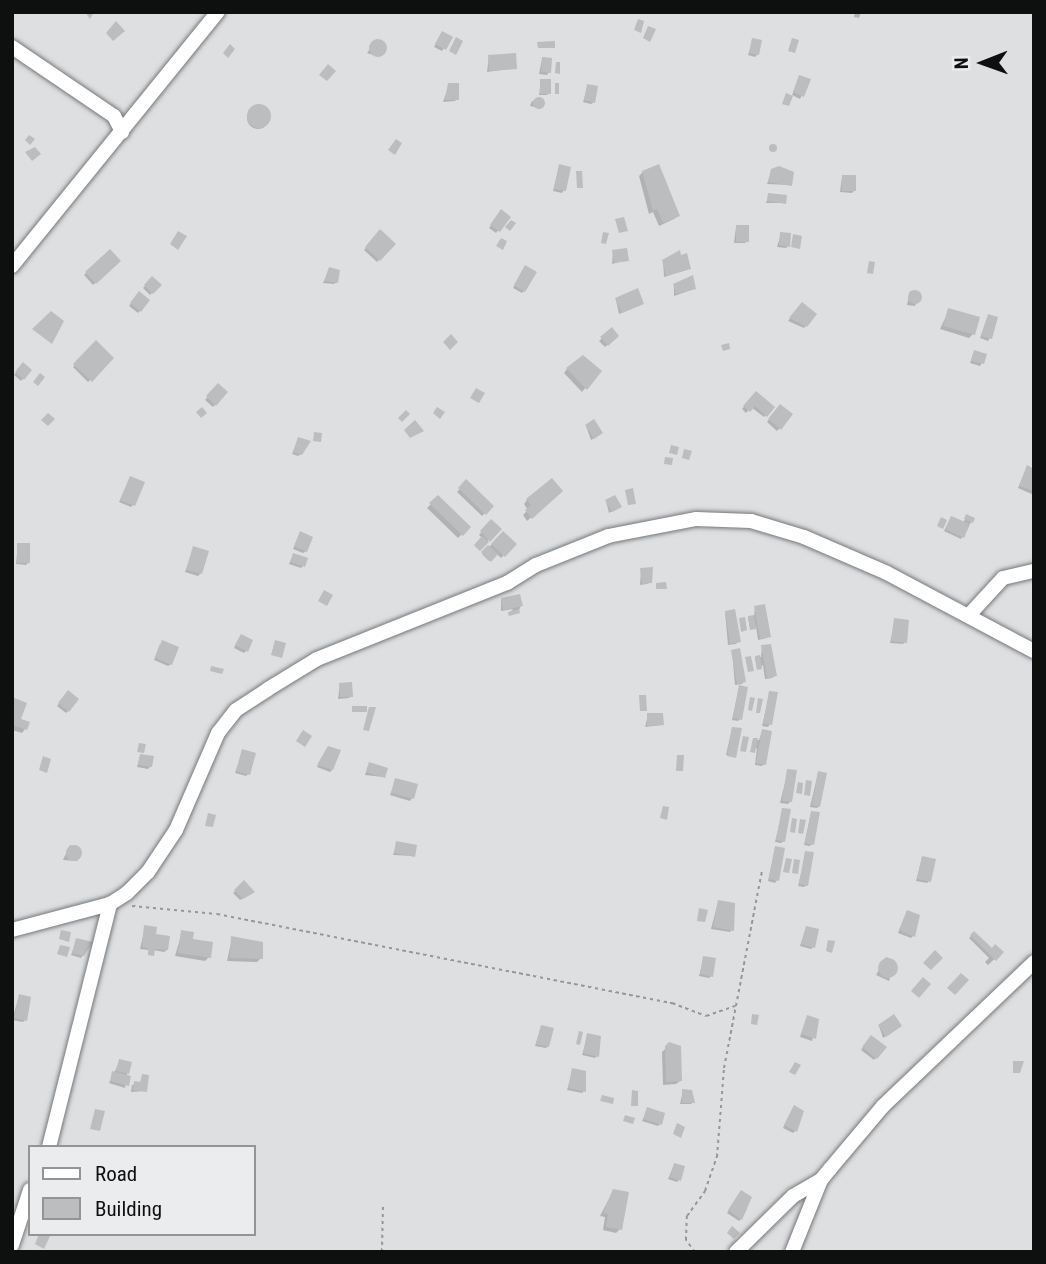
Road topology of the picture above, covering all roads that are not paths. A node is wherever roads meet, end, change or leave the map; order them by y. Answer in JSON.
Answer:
{"nodes":[{"id":1,"x":218,"y":12,"type":"edge"},
{"id":2,"x":12,"y":47,"type":"edge"},
{"id":3,"x":122,"y":132,"type":"junction"},
{"id":4,"x":12,"y":266,"type":"edge"},
{"id":5,"x":1034,"y":571,"type":"edge"},
{"id":6,"x":969,"y":615,"type":"junction"},
{"id":7,"x":1034,"y":651,"type":"edge"},
{"id":8,"x":110,"y":904,"type":"junction"},
{"id":9,"x":12,"y":930,"type":"edge"},
{"id":10,"x":1034,"y":962,"type":"edge"},
{"id":11,"x":50,"y":1145,"type":"edge"},
{"id":12,"x":821,"y":1180,"type":"junction"},
{"id":13,"x":28,"y":1196,"type":"edge"},
{"id":14,"x":12,"y":1245,"type":"edge"},
{"id":15,"x":736,"y":1252,"type":"edge"},
{"id":16,"x":792,"y":1252,"type":"edge"}],
"edges":[{"from":1,"to":3,"type":"street"},
{"from":2,"to":3,"type":"street"},
{"from":3,"to":4,"type":"street"},
{"from":5,"to":6,"type":"street"},
{"from":6,"to":7,"type":"street"},
{"from":6,"to":8,"type":"street"},
{"from":8,"to":9,"type":"street"},
{"from":8,"to":11,"type":"street"},
{"from":10,"to":12,"type":"street"},
{"from":12,"to":15,"type":"street"},
{"from":12,"to":16,"type":"street"},
{"from":13,"to":14,"type":"street"}]}
